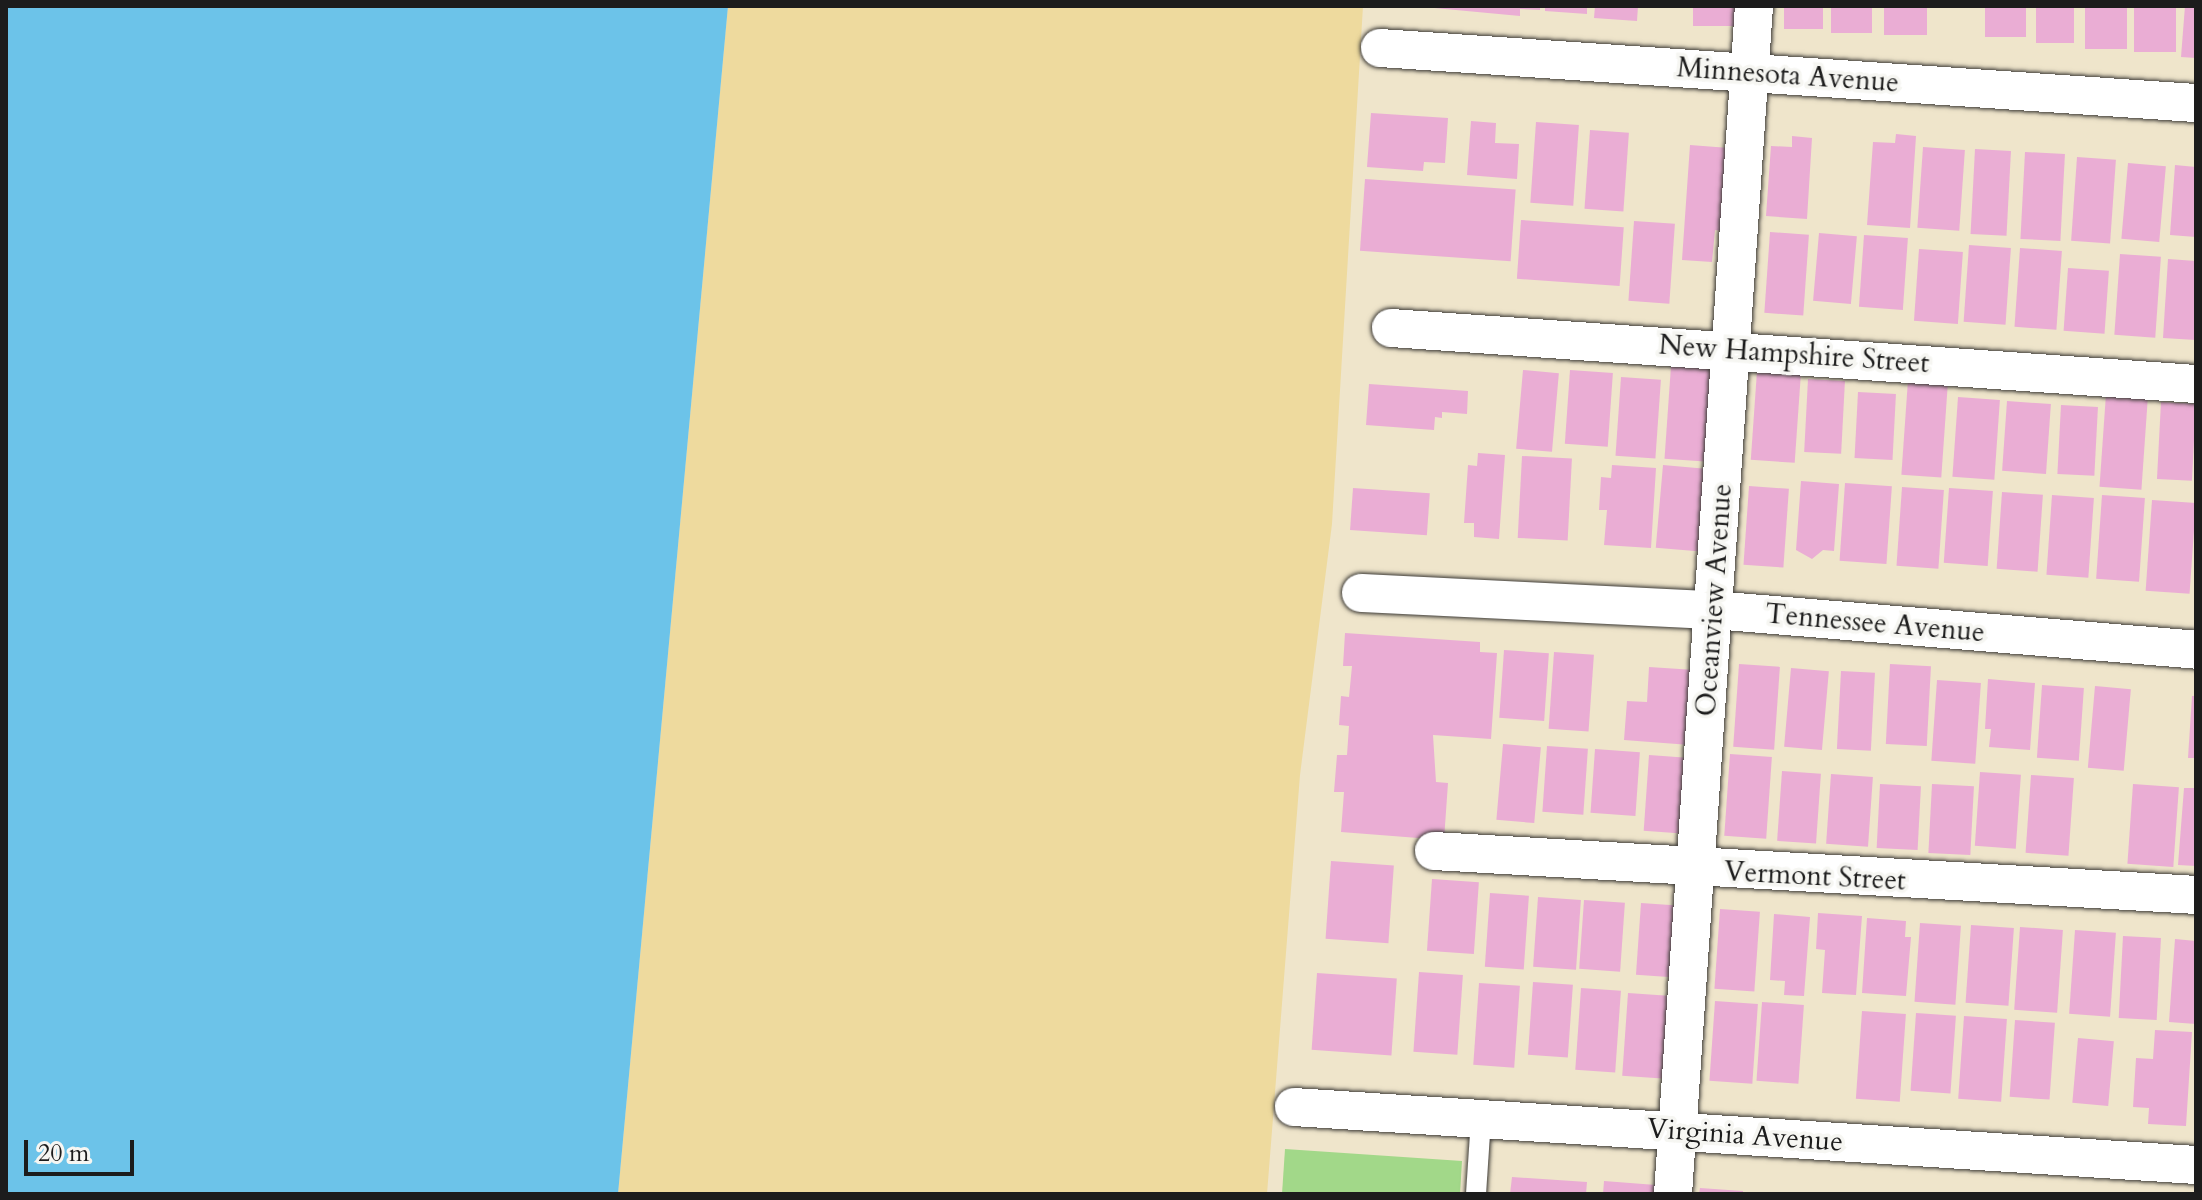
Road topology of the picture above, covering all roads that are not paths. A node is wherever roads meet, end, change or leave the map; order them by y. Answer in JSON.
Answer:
{"nodes":[{"id":1,"x":1754,"y":6,"type":"edge"},
{"id":2,"x":1380,"y":48,"type":"dead end"},
{"id":3,"x":1750,"y":73,"type":"junction"},
{"id":4,"x":2196,"y":103,"type":"edge"},
{"id":5,"x":1391,"y":328,"type":"dead end"},
{"id":6,"x":1731,"y":349,"type":"junction"},
{"id":7,"x":2196,"y":384,"type":"edge"},
{"id":8,"x":1361,"y":593,"type":"dead end"},
{"id":9,"x":1713,"y":610,"type":"junction"},
{"id":10,"x":2196,"y":650,"type":"edge"},
{"id":11,"x":1434,"y":851,"type":"dead end"},
{"id":12,"x":1696,"y":869,"type":"junction"},
{"id":13,"x":2196,"y":895,"type":"edge"},
{"id":14,"x":1294,"y":1107,"type":"dead end"},
{"id":15,"x":1481,"y":1119,"type":"junction"},
{"id":16,"x":1677,"y":1130,"type":"junction"},
{"id":17,"x":2196,"y":1165,"type":"edge"},
{"id":18,"x":1476,"y":1194,"type":"edge"},
{"id":19,"x":1673,"y":1194,"type":"edge"}],
"edges":[{"from":1,"to":3,"type":"street","name":"Oceanview Avenue"},
{"from":2,"to":3,"type":"street","name":"Minnesota Avenue"},
{"from":3,"to":4,"type":"street","name":"Minnesota Avenue"},
{"from":3,"to":6,"type":"street","name":"Oceanview Avenue"},
{"from":5,"to":6,"type":"street","name":"New Hampshire Street"},
{"from":6,"to":7,"type":"street","name":"New Hampshire Street"},
{"from":6,"to":9,"type":"street","name":"Oceanview Avenue"},
{"from":8,"to":9,"type":"street","name":"Tennessee Avenue"},
{"from":9,"to":10,"type":"street","name":"Tennessee Avenue"},
{"from":9,"to":12,"type":"street","name":"Oceanview Avenue"},
{"from":11,"to":12,"type":"street","name":"Vermont Street"},
{"from":12,"to":13,"type":"street","name":"Vermont Street"},
{"from":12,"to":16,"type":"street","name":"Oceanview Avenue"},
{"from":14,"to":15,"type":"street","name":"Virginia Avenue"},
{"from":15,"to":16,"type":"street","name":"Virginia Avenue"},
{"from":15,"to":18,"type":"lane"},
{"from":16,"to":17,"type":"street","name":"Virginia Avenue"},
{"from":16,"to":19,"type":"street","name":"Oceanview Avenue"}]}
